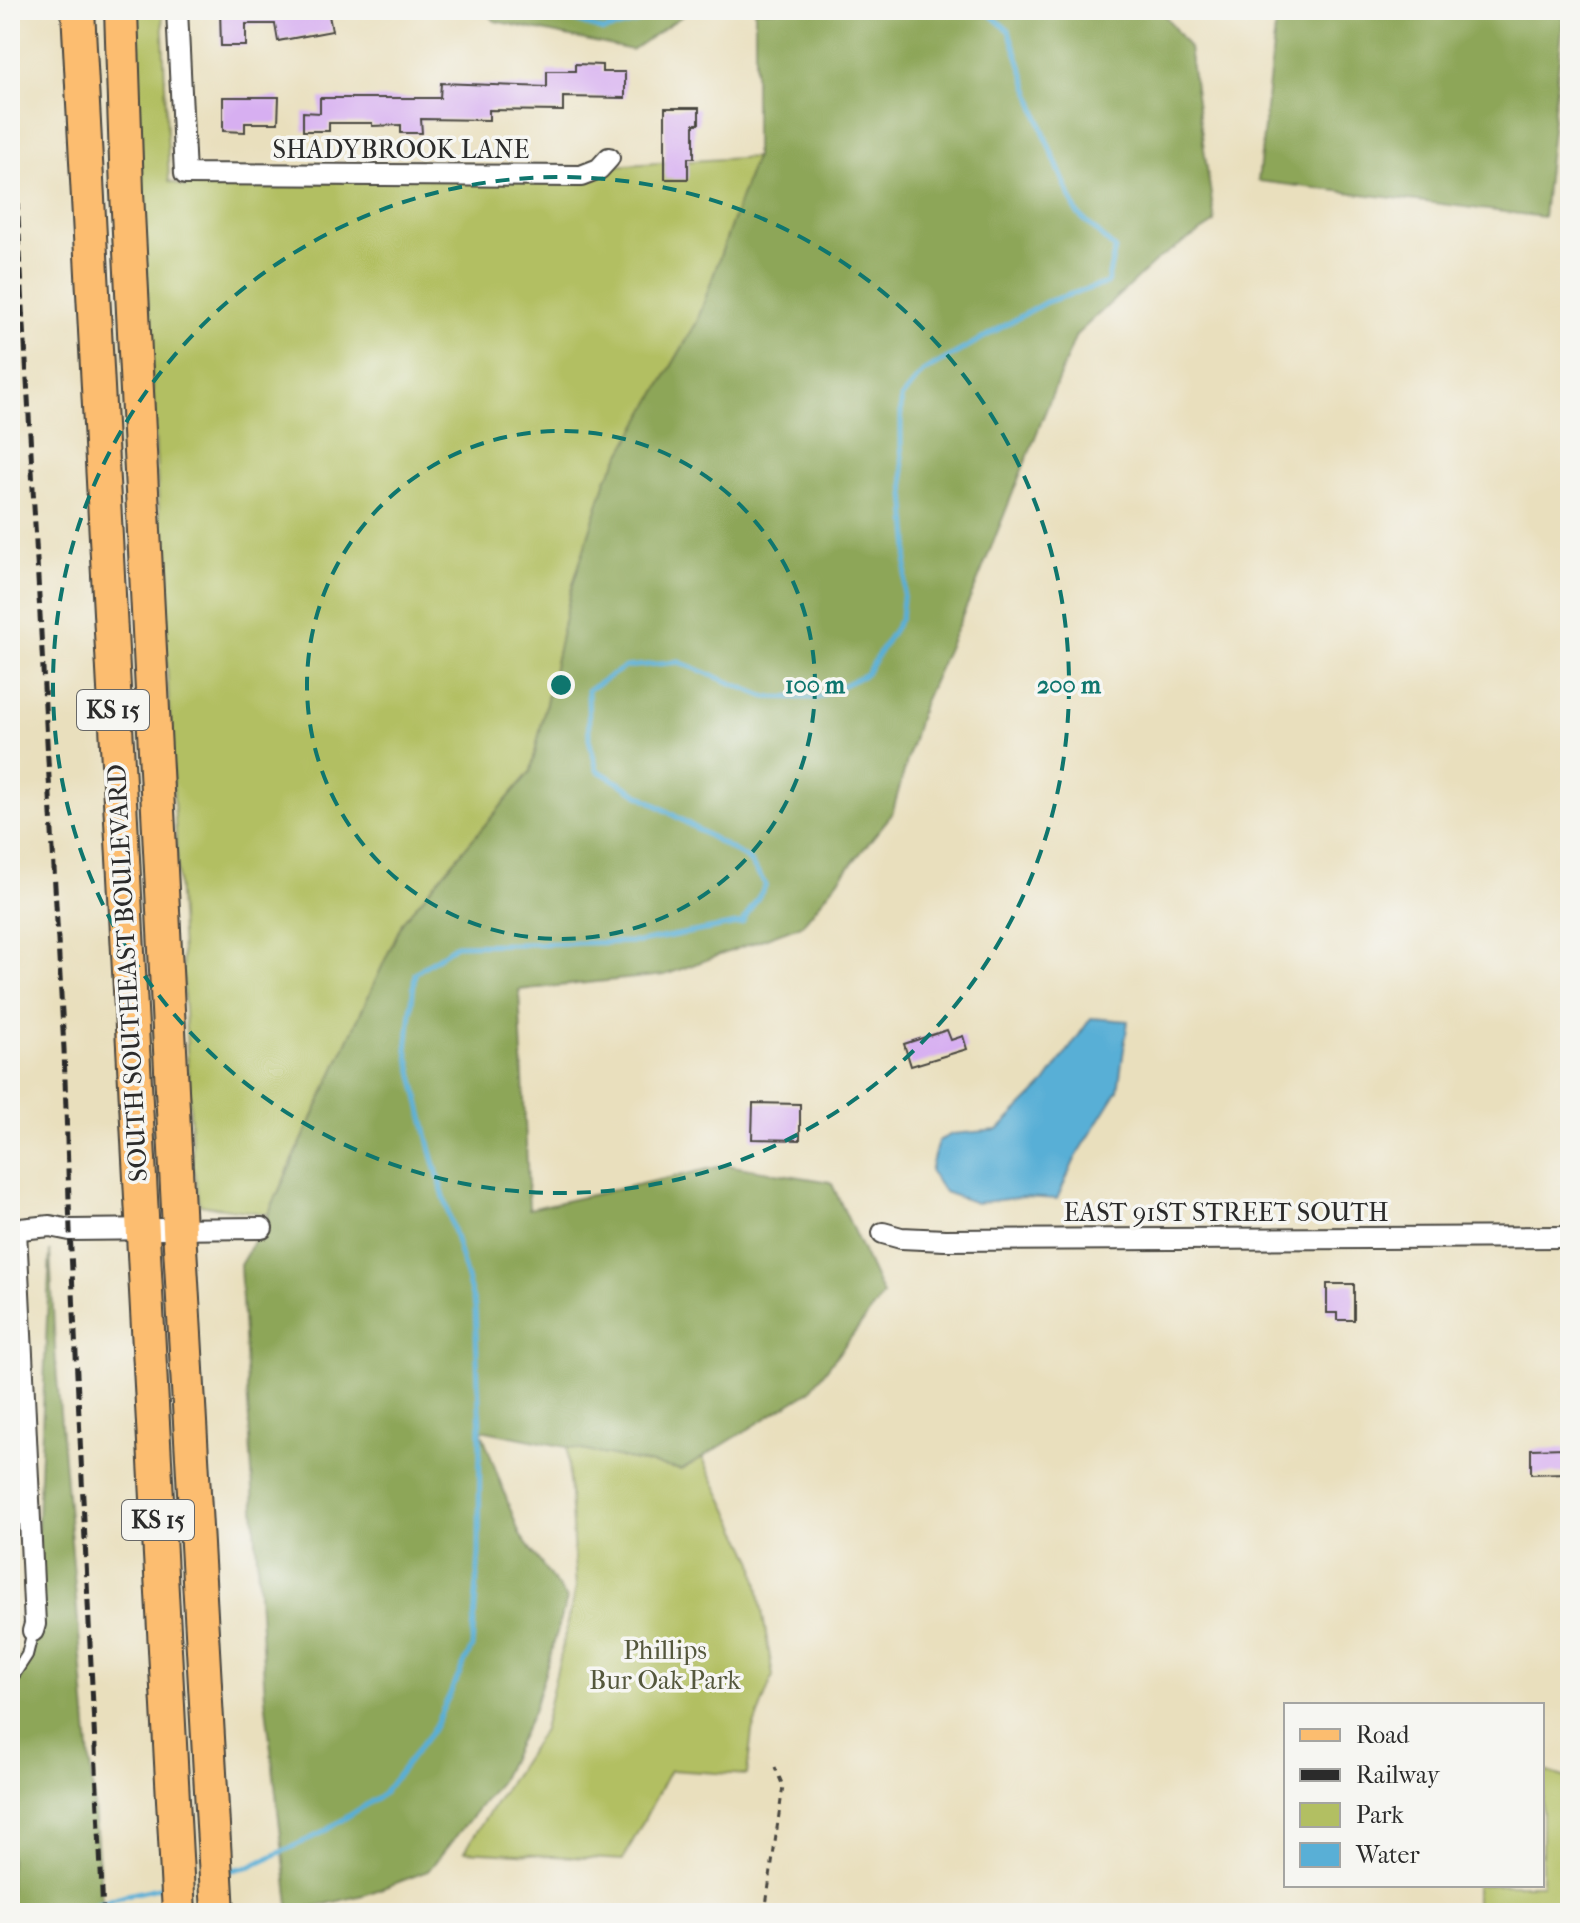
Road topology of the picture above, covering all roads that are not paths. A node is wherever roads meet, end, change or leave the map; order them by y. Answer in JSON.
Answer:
{"nodes":[{"id":1,"x":78,"y":10,"type":"edge"},
{"id":2,"x":121,"y":10,"type":"edge"},
{"id":3,"x":177,"y":10,"type":"edge"},
{"id":4,"x":609,"y":158,"type":"dead end"},
{"id":5,"x":262,"y":1228,"type":"dead end"},
{"id":6,"x":141,"y":1229,"type":"junction"},
{"id":7,"x":179,"y":1229,"type":"junction"},
{"id":8,"x":13,"y":1230,"type":"edge"},
{"id":9,"x":883,"y":1233,"type":"dead end"},
{"id":10,"x":1570,"y":1237,"type":"edge"},
{"id":11,"x":33,"y":1631,"type":"joint"},
{"id":12,"x":10,"y":1681,"type":"edge"},
{"id":13,"x":179,"y":1913,"type":"edge"},
{"id":14,"x":218,"y":1913,"type":"edge"}],
"edges":[{"from":1,"to":6,"type":"main road","name":"SOUTH SOUTHEAST BOULEVARD","number":"KS 15"},
{"from":2,"to":7,"type":"main road","name":"SOUTH SOUTHEAST BOULEVARD","number":"KS 15"},
{"from":3,"to":4,"type":"street","name":"SHADYBROOK LANE"},
{"from":5,"to":7,"type":"street"},
{"from":6,"to":7,"type":"street"},
{"from":6,"to":8,"type":"street"},
{"from":6,"to":13,"type":"main road","number":"KS 15"},
{"from":7,"to":14,"type":"main road","number":"KS 15"},
{"from":8,"to":11,"type":"street"},
{"from":9,"to":10,"type":"street","name":"EAST 91ST STREET SOUTH"},
{"from":11,"to":12,"type":"lane"}]}
